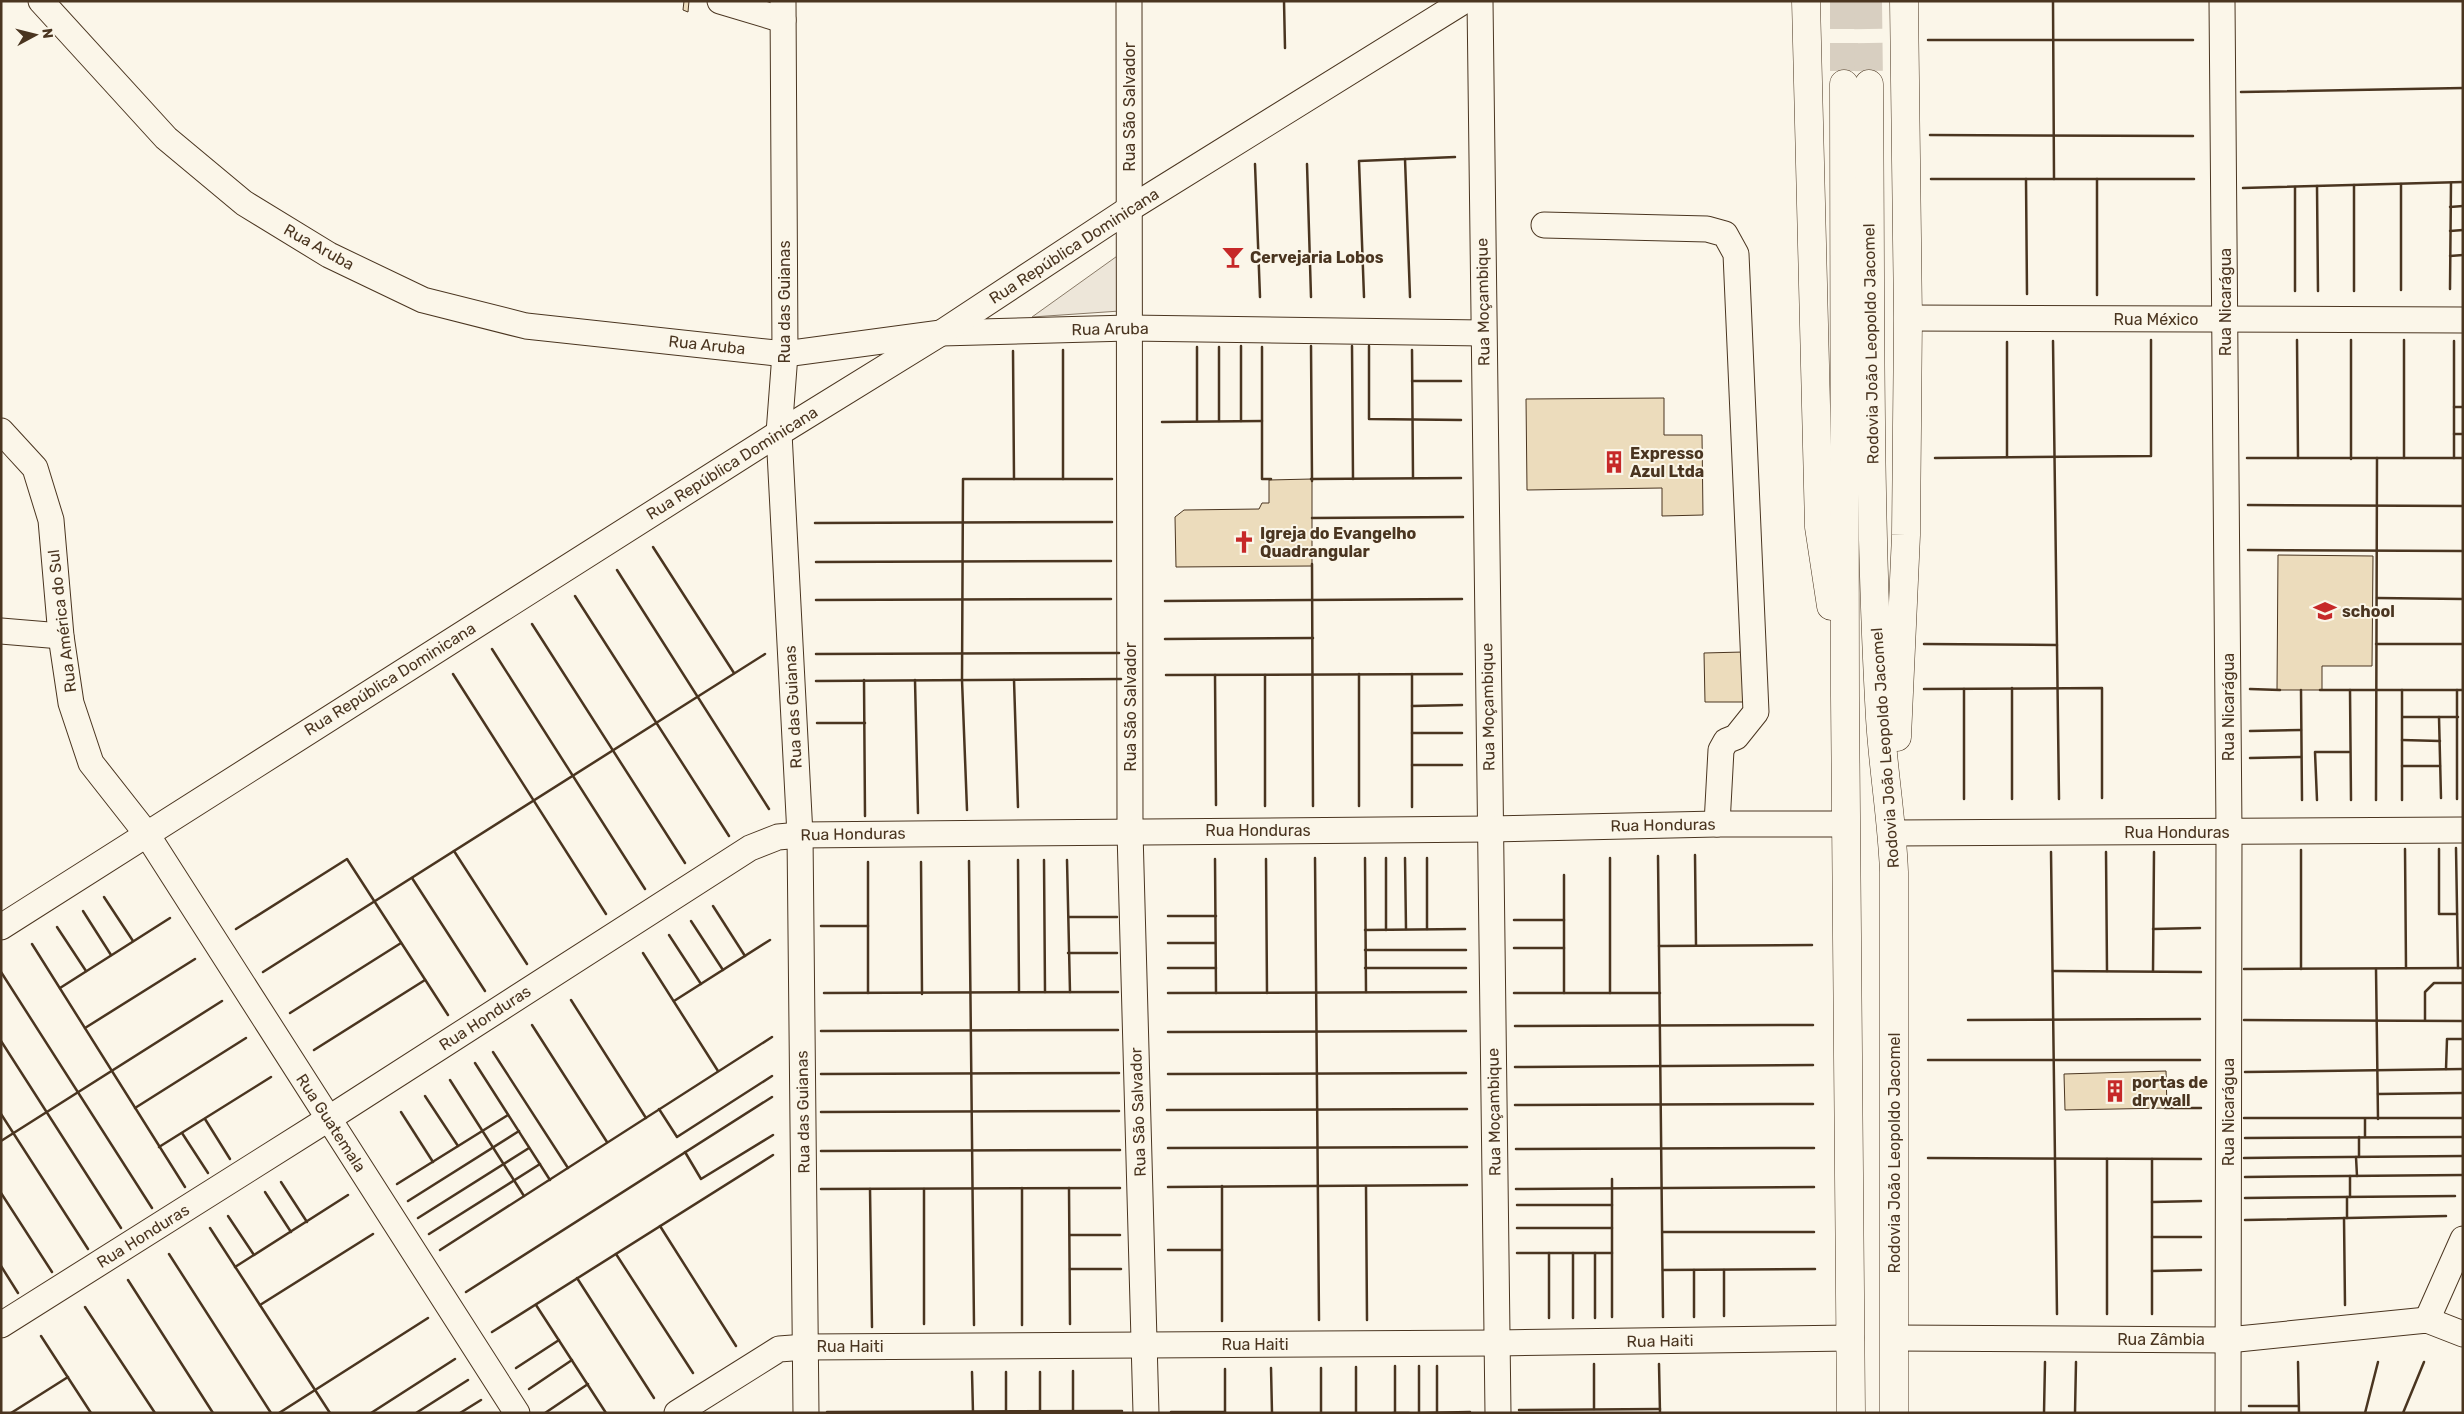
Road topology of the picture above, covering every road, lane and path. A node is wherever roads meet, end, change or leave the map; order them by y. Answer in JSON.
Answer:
{"nodes":[{"id":1,"x":42,"y":1,"type":"edge"},
{"id":2,"x":720,"y":1,"type":"edge"},
{"id":3,"x":1129,"y":1,"type":"edge"},
{"id":4,"x":1464,"y":1,"type":"edge"},
{"id":5,"x":1480,"y":1,"type":"edge"},
{"id":6,"x":1806,"y":1,"type":"edge"},
{"id":7,"x":1904,"y":1,"type":"edge"},
{"id":8,"x":2222,"y":1,"type":"edge"},
{"id":9,"x":783,"y":11,"type":"edge"},
{"id":10,"x":1129,"y":209,"type":"junction"},
{"id":11,"x":1544,"y":225,"type":"dead end"},
{"id":12,"x":1908,"y":318,"type":"junction"},
{"id":13,"x":2225,"y":320,"type":"junction"},
{"id":14,"x":2463,"y":320,"type":"edge"},
{"id":15,"x":1129,"y":328,"type":"junction"},
{"id":16,"x":1483,"y":332,"type":"junction"},
{"id":17,"x":941,"y":333,"type":"junction"},
{"id":18,"x":786,"y":354,"type":"junction"},
{"id":19,"x":1,"y":431,"type":"edge"},
{"id":20,"x":779,"y":433,"type":"junction"},
{"id":21,"x":1,"y":631,"type":"edge"},
{"id":22,"x":61,"y":636,"type":"junction"},
{"id":23,"x":1845,"y":697,"type":"junction"},
{"id":24,"x":1717,"y":824,"type":"junction"},
{"id":25,"x":1846,"y":824,"type":"junction"},
{"id":26,"x":1490,"y":828,"type":"junction"},
{"id":27,"x":2463,"y":830,"type":"edge"},
{"id":28,"x":1130,"y":832,"type":"junction"},
{"id":29,"x":2229,"y":832,"type":"junction"},
{"id":30,"x":146,"y":833,"type":"junction"},
{"id":31,"x":1892,"y":833,"type":"junction"},
{"id":32,"x":800,"y":835,"type":"junction"},
{"id":33,"x":1,"y":927,"type":"edge"},
{"id":34,"x":328,"y":1119,"type":"junction"},
{"id":35,"x":2463,"y":1239,"type":"edge"},
{"id":36,"x":2427,"y":1320,"type":"junction"},
{"id":37,"x":1,"y":1325,"type":"edge"},
{"id":38,"x":2463,"y":1334,"type":"edge"},
{"id":39,"x":1851,"y":1338,"type":"junction"},
{"id":40,"x":1894,"y":1338,"type":"junction"},
{"id":41,"x":2228,"y":1340,"type":"junction"},
{"id":42,"x":1497,"y":1343,"type":"junction"},
{"id":43,"x":1144,"y":1344,"type":"junction"},
{"id":44,"x":806,"y":1347,"type":"junction"},
{"id":45,"x":517,"y":1413,"type":"edge"},
{"id":46,"x":677,"y":1413,"type":"edge"},
{"id":47,"x":806,"y":1413,"type":"edge"},
{"id":48,"x":1146,"y":1413,"type":"edge"},
{"id":49,"x":1498,"y":1413,"type":"edge"},
{"id":50,"x":1851,"y":1413,"type":"edge"},
{"id":51,"x":1894,"y":1413,"type":"edge"},
{"id":52,"x":2228,"y":1413,"type":"edge"}],
"edges":[{"from":1,"to":18,"type":"street","name":"Rua Aruba"},
{"from":2,"to":9,"type":"street"},
{"from":3,"to":10,"type":"street","name":"Rua São Salvador"},
{"from":4,"to":10,"type":"street","name":"Rua República Dominicana"},
{"from":5,"to":16,"type":"street","name":"Rua Moçambique"},
{"from":6,"to":23,"type":"highway"},
{"from":7,"to":12,"type":"highway"},
{"from":8,"to":13,"type":"street","name":"Rua Nicarágua"},
{"from":9,"to":18,"type":"street","name":"Rua das Guianas"},
{"from":10,"to":15,"type":"street","name":"Rua São Salvador"},
{"from":10,"to":17,"type":"street","name":"Rua República Dominicana"},
{"from":11,"to":24,"type":"street"},
{"from":12,"to":13,"type":"street","name":"Rua México"},
{"from":12,"to":31,"type":"highway"},
{"from":13,"to":14,"type":"street","name":"Rua México"},
{"from":13,"to":29,"type":"street","name":"Rua Nicarágua"},
{"from":15,"to":16,"type":"street","name":"Rua Aruba"},
{"from":15,"to":17,"type":"street","name":"Rua Aruba"},
{"from":15,"to":28,"type":"street","name":"Rua São Salvador"},
{"from":16,"to":26,"type":"street","name":"Rua Moçambique"},
{"from":17,"to":18,"type":"street","name":"Rua Aruba"},
{"from":17,"to":20,"type":"street","name":"Rua República Dominicana"},
{"from":18,"to":20,"type":"street","name":"Rua das Guianas"},
{"from":19,"to":22,"type":"street","name":"Rua América do Sul"},
{"from":20,"to":30,"type":"street","name":"Rua República Dominicana"},
{"from":20,"to":32,"type":"street","name":"Rua das Guianas"},
{"from":21,"to":22,"type":"street"},
{"from":22,"to":30,"type":"street","name":"Rua América do Sul"},
{"from":23,"to":25,"type":"highway","name":"Rodovia João Leopoldo Jacomel"},
{"from":23,"to":31,"type":"highway","name":"Rodovia João Leopoldo Jacomel"},
{"from":24,"to":25,"type":"street","name":"Rua Honduras"},
{"from":24,"to":26,"type":"street","name":"Rua Honduras"},
{"from":25,"to":39,"type":"highway","name":"Rodovia João Leopoldo Jacomel"},
{"from":26,"to":28,"type":"street","name":"Rua Honduras"},
{"from":26,"to":42,"type":"street","name":"Rua Moçambique"},
{"from":27,"to":29,"type":"street","name":"Rua Honduras"},
{"from":28,"to":32,"type":"street","name":"Rua Honduras"},
{"from":28,"to":43,"type":"street","name":"Rua São Salvador"},
{"from":29,"to":31,"type":"street","name":"Rua Honduras"},
{"from":29,"to":41,"type":"street","name":"Rua Nicarágua"},
{"from":30,"to":33,"type":"street","name":"Rua República Dominicana"},
{"from":30,"to":34,"type":"street","name":"Rua Guatemala"},
{"from":31,"to":40,"type":"highway","name":"Rodovia João Leopoldo Jacomel"},
{"from":32,"to":34,"type":"street","name":"Rua Honduras"},
{"from":32,"to":44,"type":"street","name":"Rua das Guianas"},
{"from":34,"to":37,"type":"street","name":"Rua Honduras"},
{"from":34,"to":45,"type":"street","name":"Rua Guatemala"},
{"from":35,"to":36,"type":"street"},
{"from":36,"to":38,"type":"street"},
{"from":36,"to":41,"type":"street","name":"Rua Zâmbia"},
{"from":39,"to":42,"type":"street","name":"Rua Haiti"},
{"from":39,"to":50,"type":"highway","name":"Rodovia João Leopoldo Jacomel"},
{"from":40,"to":41,"type":"street","name":"Rua Zâmbia"},
{"from":40,"to":51,"type":"highway","name":"Rodovia João Leopoldo Jacomel"},
{"from":41,"to":52,"type":"street","name":"Rua Nicarágua"},
{"from":42,"to":43,"type":"street","name":"Rua Haiti"},
{"from":42,"to":49,"type":"street","name":"Rua Moçambique"},
{"from":43,"to":44,"type":"street","name":"Rua Haiti"},
{"from":43,"to":48,"type":"street","name":"Rua São Salvador"},
{"from":44,"to":46,"type":"street","name":"Rua Haiti"},
{"from":44,"to":47,"type":"street","name":"Rua das Guianas"}]}
